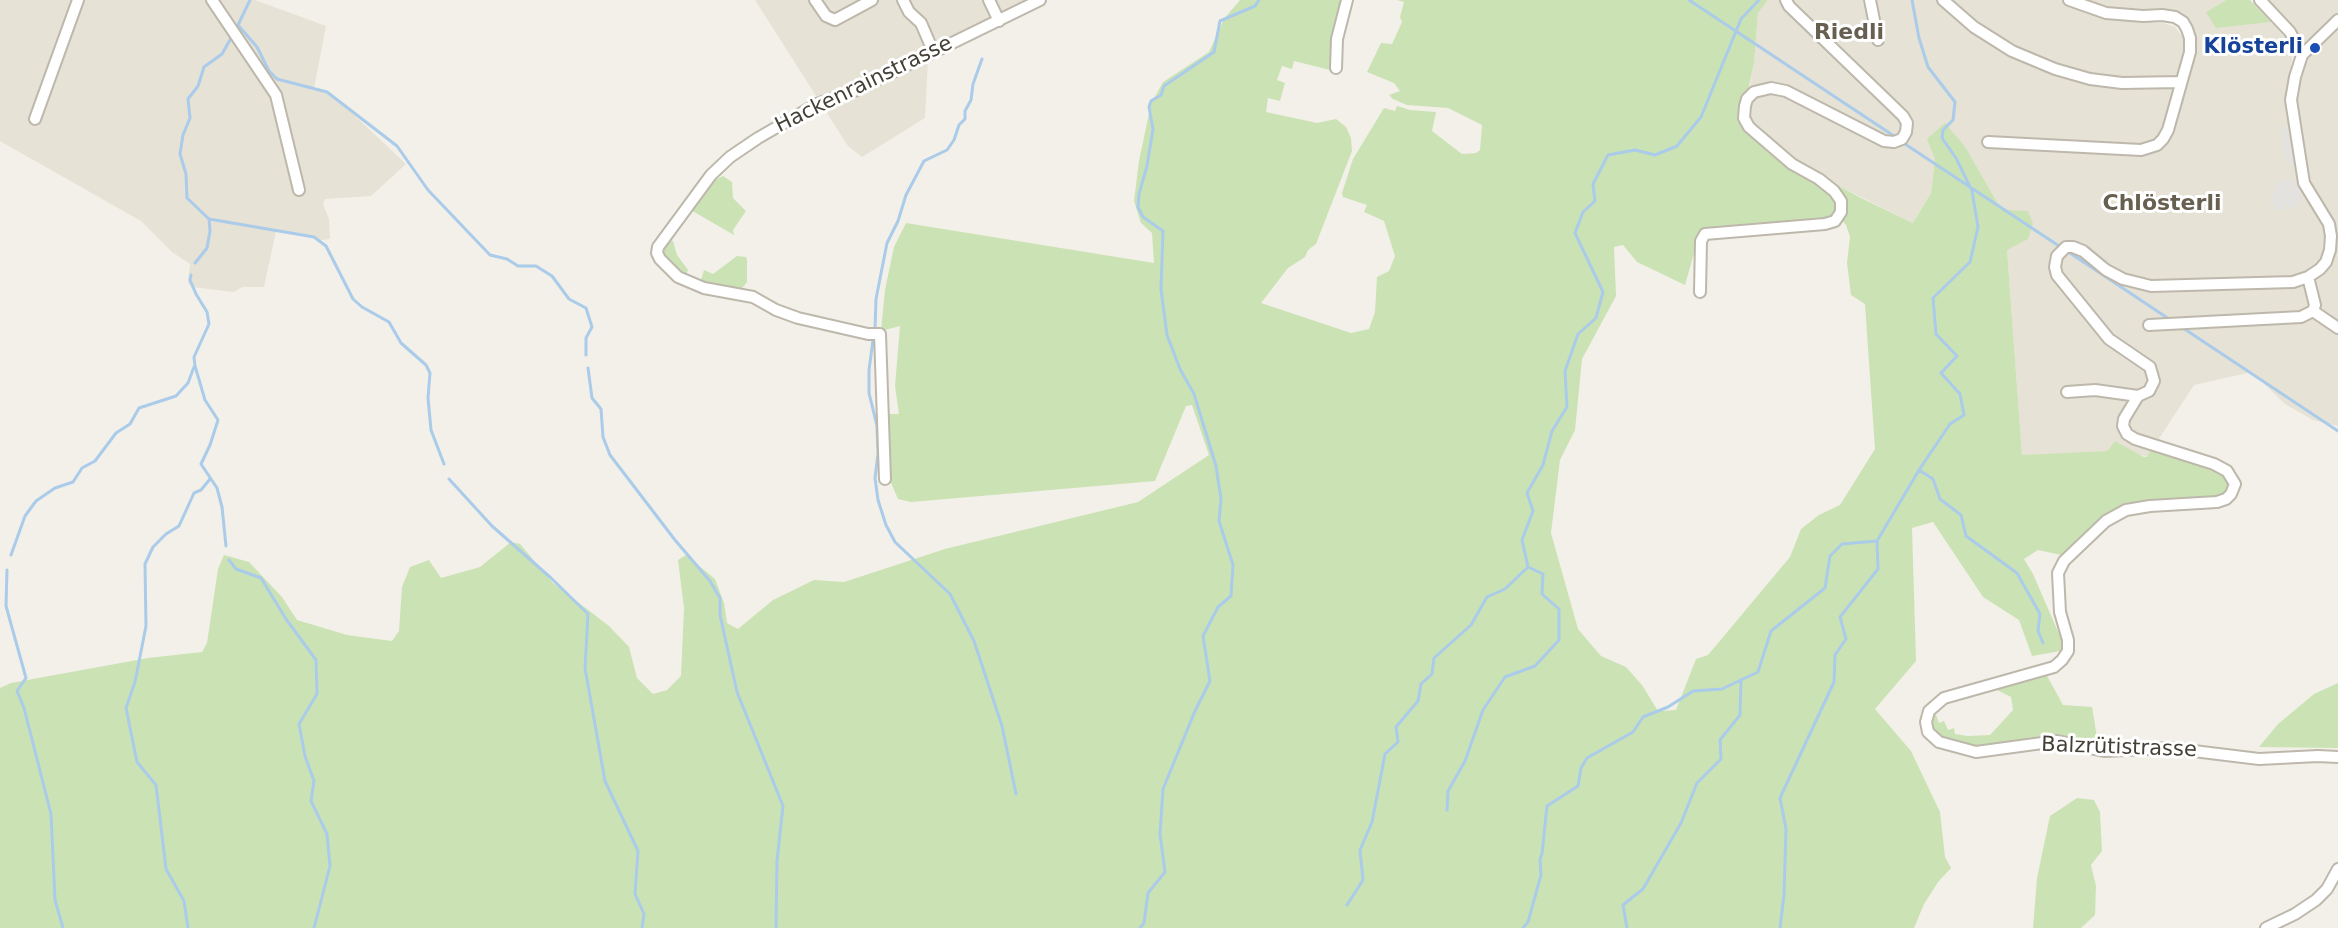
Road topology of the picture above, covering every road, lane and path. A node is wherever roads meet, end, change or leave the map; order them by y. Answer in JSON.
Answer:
{"nodes":[{"id":1,"x":78,"y":0,"type":"edge"},
{"id":2,"x":212,"y":0,"type":"edge"},
{"id":3,"x":814,"y":0,"type":"edge"},
{"id":4,"x":872,"y":0,"type":"edge"},
{"id":5,"x":903,"y":0,"type":"edge"},
{"id":6,"x":989,"y":0,"type":"edge"},
{"id":7,"x":1040,"y":0,"type":"edge"},
{"id":8,"x":1347,"y":0,"type":"edge"},
{"id":9,"x":1786,"y":0,"type":"edge"},
{"id":10,"x":1870,"y":0,"type":"edge"},
{"id":11,"x":1943,"y":0,"type":"edge"},
{"id":12,"x":2068,"y":0,"type":"edge"},
{"id":13,"x":2260,"y":0,"type":"edge"},
{"id":14,"x":2338,"y":20,"type":"edge"},
{"id":15,"x":999,"y":21,"type":"junction"},
{"id":16,"x":1878,"y":40,"type":"dead end"},
{"id":17,"x":933,"y":51,"type":"junction"},
{"id":18,"x":2301,"y":54,"type":"junction"},
{"id":19,"x":1336,"y":68,"type":"dead end"},
{"id":20,"x":2180,"y":82,"type":"junction"},
{"id":21,"x":35,"y":119,"type":"dead end"},
{"id":22,"x":1988,"y":142,"type":"dead end"},
{"id":23,"x":299,"y":190,"type":"dead end"},
{"id":24,"x":2308,"y":277,"type":"junction"},
{"id":25,"x":1700,"y":292,"type":"dead end"},
{"id":26,"x":2313,"y":311,"type":"junction"},
{"id":27,"x":2149,"y":326,"type":"dead end"},
{"id":28,"x":2338,"y":328,"type":"edge"},
{"id":29,"x":2067,"y":392,"type":"dead end"},
{"id":30,"x":2138,"y":396,"type":"junction"},
{"id":31,"x":885,"y":479,"type":"dead end"},
{"id":32,"x":2338,"y":757,"type":"edge"},
{"id":33,"x":2338,"y":869,"type":"edge"},
{"id":34,"x":2266,"y":928,"type":"edge"}],
"edges":[{"from":1,"to":21,"type":"street"},
{"from":2,"to":23,"type":"street"},
{"from":3,"to":4,"type":"street"},
{"from":5,"to":17,"type":"street"},
{"from":6,"to":15,"type":"street"},
{"from":7,"to":15,"type":"street","name":"Hackenrainstrasse"},
{"from":8,"to":19,"type":"street"},
{"from":9,"to":25,"type":"street"},
{"from":10,"to":16,"type":"street"},
{"from":11,"to":20,"type":"street"},
{"from":12,"to":20,"type":"street"},
{"from":13,"to":18,"type":"street"},
{"from":14,"to":18,"type":"street"},
{"from":15,"to":17,"type":"street","name":"Hackenrainstrasse"},
{"from":17,"to":31,"type":"street","name":"Hackenrainstrasse"},
{"from":18,"to":24,"type":"street"},
{"from":20,"to":22,"type":"street"},
{"from":24,"to":26,"type":"street"},
{"from":24,"to":30,"type":"street"},
{"from":26,"to":27,"type":"street"},
{"from":26,"to":28,"type":"street"},
{"from":29,"to":30,"type":"street"},
{"from":30,"to":32,"type":"street","name":"Balzrütistrasse"},
{"from":33,"to":34,"type":"street"}]}
